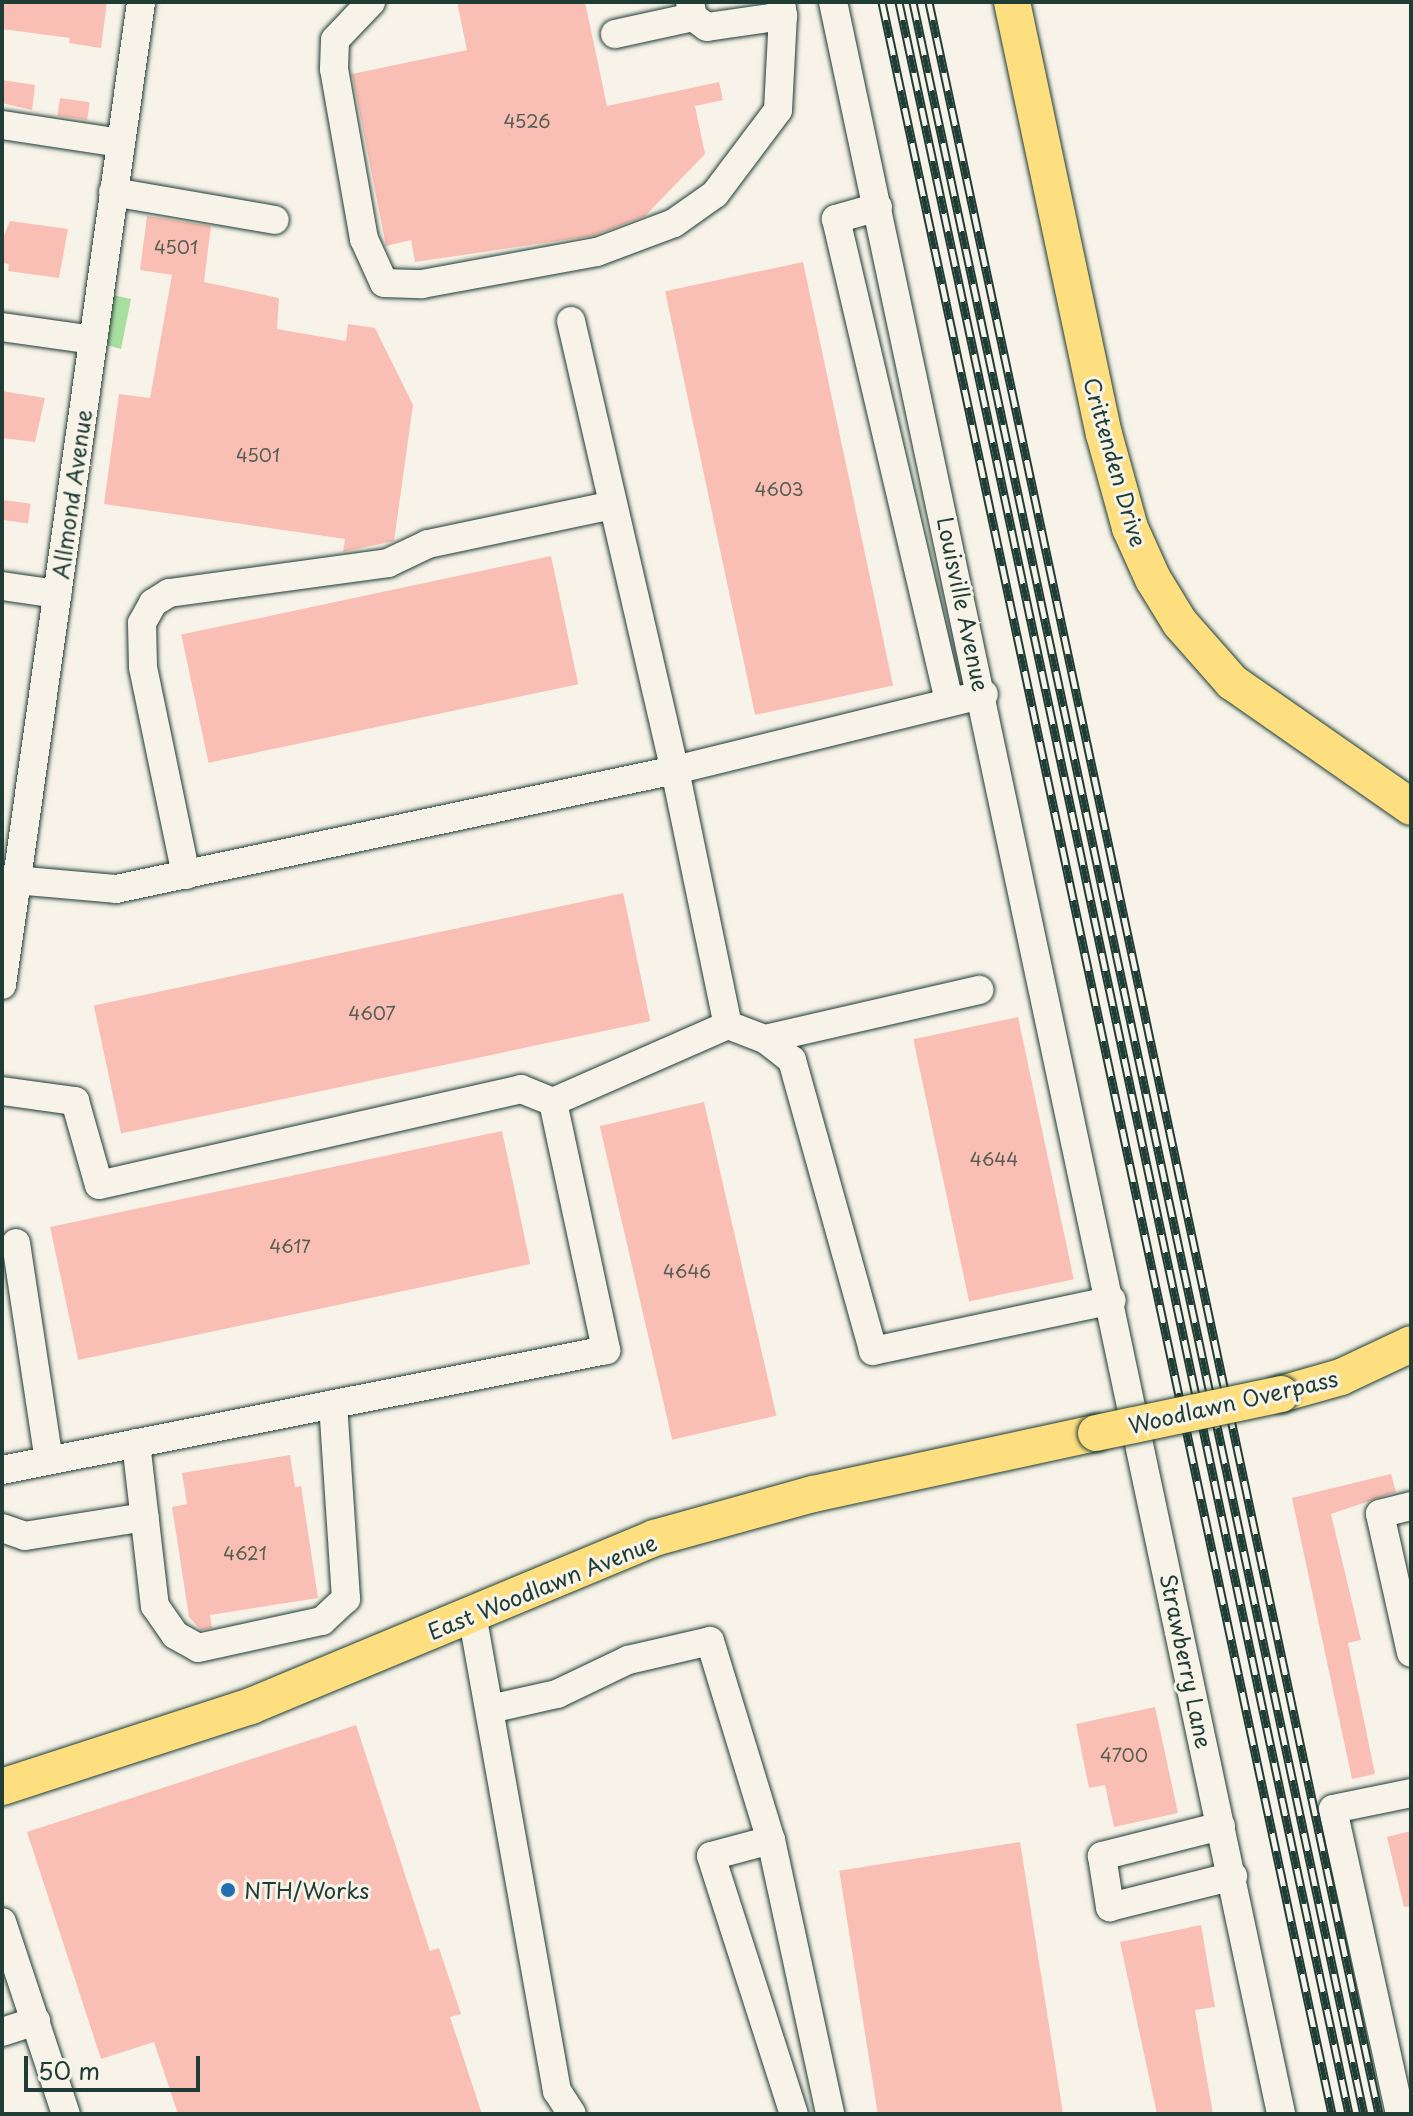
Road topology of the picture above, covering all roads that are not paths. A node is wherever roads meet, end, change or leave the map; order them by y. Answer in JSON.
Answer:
{"nodes":[{"id":1,"x":141,"y":2,"type":"edge"},
{"id":2,"x":371,"y":2,"type":"edge"},
{"id":3,"x":833,"y":2,"type":"edge"},
{"id":4,"x":1012,"y":2,"type":"edge"},
{"id":5,"x":692,"y":9,"type":"edge"},
{"id":6,"x":782,"y":9,"type":"edge"},
{"id":7,"x":615,"y":34,"type":"dead end"},
{"id":8,"x":2,"y":125,"type":"edge"},
{"id":9,"x":121,"y":143,"type":"junction"},
{"id":10,"x":113,"y":192,"type":"junction"},
{"id":11,"x":878,"y":207,"type":"junction"},
{"id":12,"x":275,"y":220,"type":"dead end"},
{"id":13,"x":571,"y":321,"type":"dead end"},
{"id":14,"x":2,"y":327,"type":"edge"},
{"id":15,"x":93,"y":340,"type":"junction"},
{"id":16,"x":613,"y":505,"type":"junction"},
{"id":17,"x":2,"y":586,"type":"edge"},
{"id":18,"x":57,"y":594,"type":"junction"},
{"id":19,"x":984,"y":694,"type":"junction"},
{"id":20,"x":949,"y":702,"type":"junction"},
{"id":21,"x":675,"y":770,"type":"junction"},
{"id":22,"x":1411,"y":807,"type":"edge"},
{"id":23,"x":186,"y":875,"type":"junction"},
{"id":24,"x":10,"y":880,"type":"edge"},
{"id":25,"x":2,"y":985,"type":"edge"},
{"id":26,"x":979,"y":990,"type":"dead end"},
{"id":27,"x":728,"y":1025,"type":"junction"},
{"id":28,"x":765,"y":1039,"type":"junction"},
{"id":29,"x":2,"y":1091,"type":"edge"},
{"id":30,"x":553,"y":1102,"type":"junction"},
{"id":31,"x":1093,"y":1207,"type":"joint"},
{"id":32,"x":16,"y":1243,"type":"dead end"},
{"id":33,"x":1112,"y":1300,"type":"junction"},
{"id":34,"x":1411,"y":1344,"type":"edge"},
{"id":35,"x":333,"y":1404,"type":"junction"},
{"id":36,"x":1096,"y":1433,"type":"joint"},
{"id":37,"x":136,"y":1443,"type":"junction"},
{"id":38,"x":49,"y":1461,"type":"junction"},
{"id":39,"x":2,"y":1470,"type":"edge"},
{"id":40,"x":1411,"y":1506,"type":"edge"},
{"id":41,"x":145,"y":1517,"type":"junction"},
{"id":42,"x":2,"y":1528,"type":"edge"},
{"id":43,"x":472,"y":1614,"type":"junction"},
{"id":44,"x":1411,"y":1653,"type":"edge"},
{"id":45,"x":490,"y":1709,"type":"junction"},
{"id":46,"x":2,"y":1787,"type":"edge"},
{"id":47,"x":1411,"y":1793,"type":"edge"},
{"id":48,"x":1221,"y":1826,"type":"junction"},
{"id":49,"x":771,"y":1840,"type":"junction"},
{"id":50,"x":1233,"y":1876,"type":"junction"},
{"id":51,"x":2,"y":1922,"type":"edge"},
{"id":52,"x":36,"y":2021,"type":"junction"},
{"id":53,"x":2,"y":2032,"type":"edge"},
{"id":54,"x":66,"y":2114,"type":"edge"},
{"id":55,"x":572,"y":2114,"type":"edge"},
{"id":56,"x":794,"y":2114,"type":"edge"},
{"id":57,"x":830,"y":2114,"type":"edge"},
{"id":58,"x":1281,"y":2114,"type":"edge"},
{"id":59,"x":1400,"y":2114,"type":"edge"}],
"edges":[{"from":1,"to":9,"type":"street","name":"Allmond Avenue"},
{"from":2,"to":6,"type":"street"},
{"from":3,"to":11,"type":"street","name":"Louisville Avenue"},
{"from":4,"to":22,"type":"main road","name":"Crittenden Drive"},
{"from":5,"to":6,"type":"street"},
{"from":5,"to":7,"type":"street"},
{"from":8,"to":9,"type":"street"},
{"from":9,"to":10,"type":"street","name":"Allmond Avenue"},
{"from":10,"to":12,"type":"street"},
{"from":10,"to":15,"type":"street","name":"Allmond Avenue"},
{"from":11,"to":19,"type":"street","name":"Louisville Avenue"},
{"from":11,"to":20,"type":"street"},
{"from":13,"to":16,"type":"street"},
{"from":14,"to":15,"type":"street"},
{"from":15,"to":18,"type":"street","name":"Allmond Avenue"},
{"from":16,"to":21,"type":"street"},
{"from":16,"to":23,"type":"street"},
{"from":17,"to":18,"type":"street"},
{"from":18,"to":24,"type":"street","name":"Allmond Avenue"},
{"from":19,"to":20,"type":"street"},
{"from":19,"to":31,"type":"street","name":"Louisville Avenue"},
{"from":20,"to":21,"type":"street"},
{"from":21,"to":23,"type":"street"},
{"from":21,"to":27,"type":"street"},
{"from":23,"to":24,"type":"street"},
{"from":24,"to":25,"type":"street","name":"Allmond Avenue"},
{"from":26,"to":28,"type":"street"},
{"from":27,"to":28,"type":"street"},
{"from":27,"to":30,"type":"street"},
{"from":28,"to":33,"type":"street"},
{"from":29,"to":30,"type":"street"},
{"from":30,"to":35,"type":"street"},
{"from":31,"to":33,"type":"street","name":"Strawberry Lane"},
{"from":32,"to":38,"type":"street"},
{"from":33,"to":48,"type":"street","name":"Strawberry Lane"},
{"from":34,"to":36,"type":"main road","name":"Woodlawn Overpass","bridge":true},
{"from":35,"to":37,"type":"street"},
{"from":35,"to":41,"type":"street"},
{"from":36,"to":43,"type":"main road","name":"East Woodlawn Avenue"},
{"from":37,"to":38,"type":"street"},
{"from":37,"to":41,"type":"street"},
{"from":38,"to":39,"type":"street"},
{"from":40,"to":44,"type":"street"},
{"from":41,"to":42,"type":"street"},
{"from":43,"to":45,"type":"street"},
{"from":43,"to":46,"type":"main road","name":"East Woodlawn Avenue"},
{"from":45,"to":49,"type":"street"},
{"from":45,"to":55,"type":"street"},
{"from":47,"to":59,"type":"street"},
{"from":48,"to":50,"type":"street","name":"Strawberry Lane"},
{"from":48,"to":50,"type":"street"},
{"from":49,"to":56,"type":"street"},
{"from":49,"to":57,"type":"street"},
{"from":50,"to":58,"type":"street","name":"Strawberry Lane"},
{"from":51,"to":52,"type":"street"},
{"from":52,"to":53,"type":"street"},
{"from":52,"to":54,"type":"street"}]}
